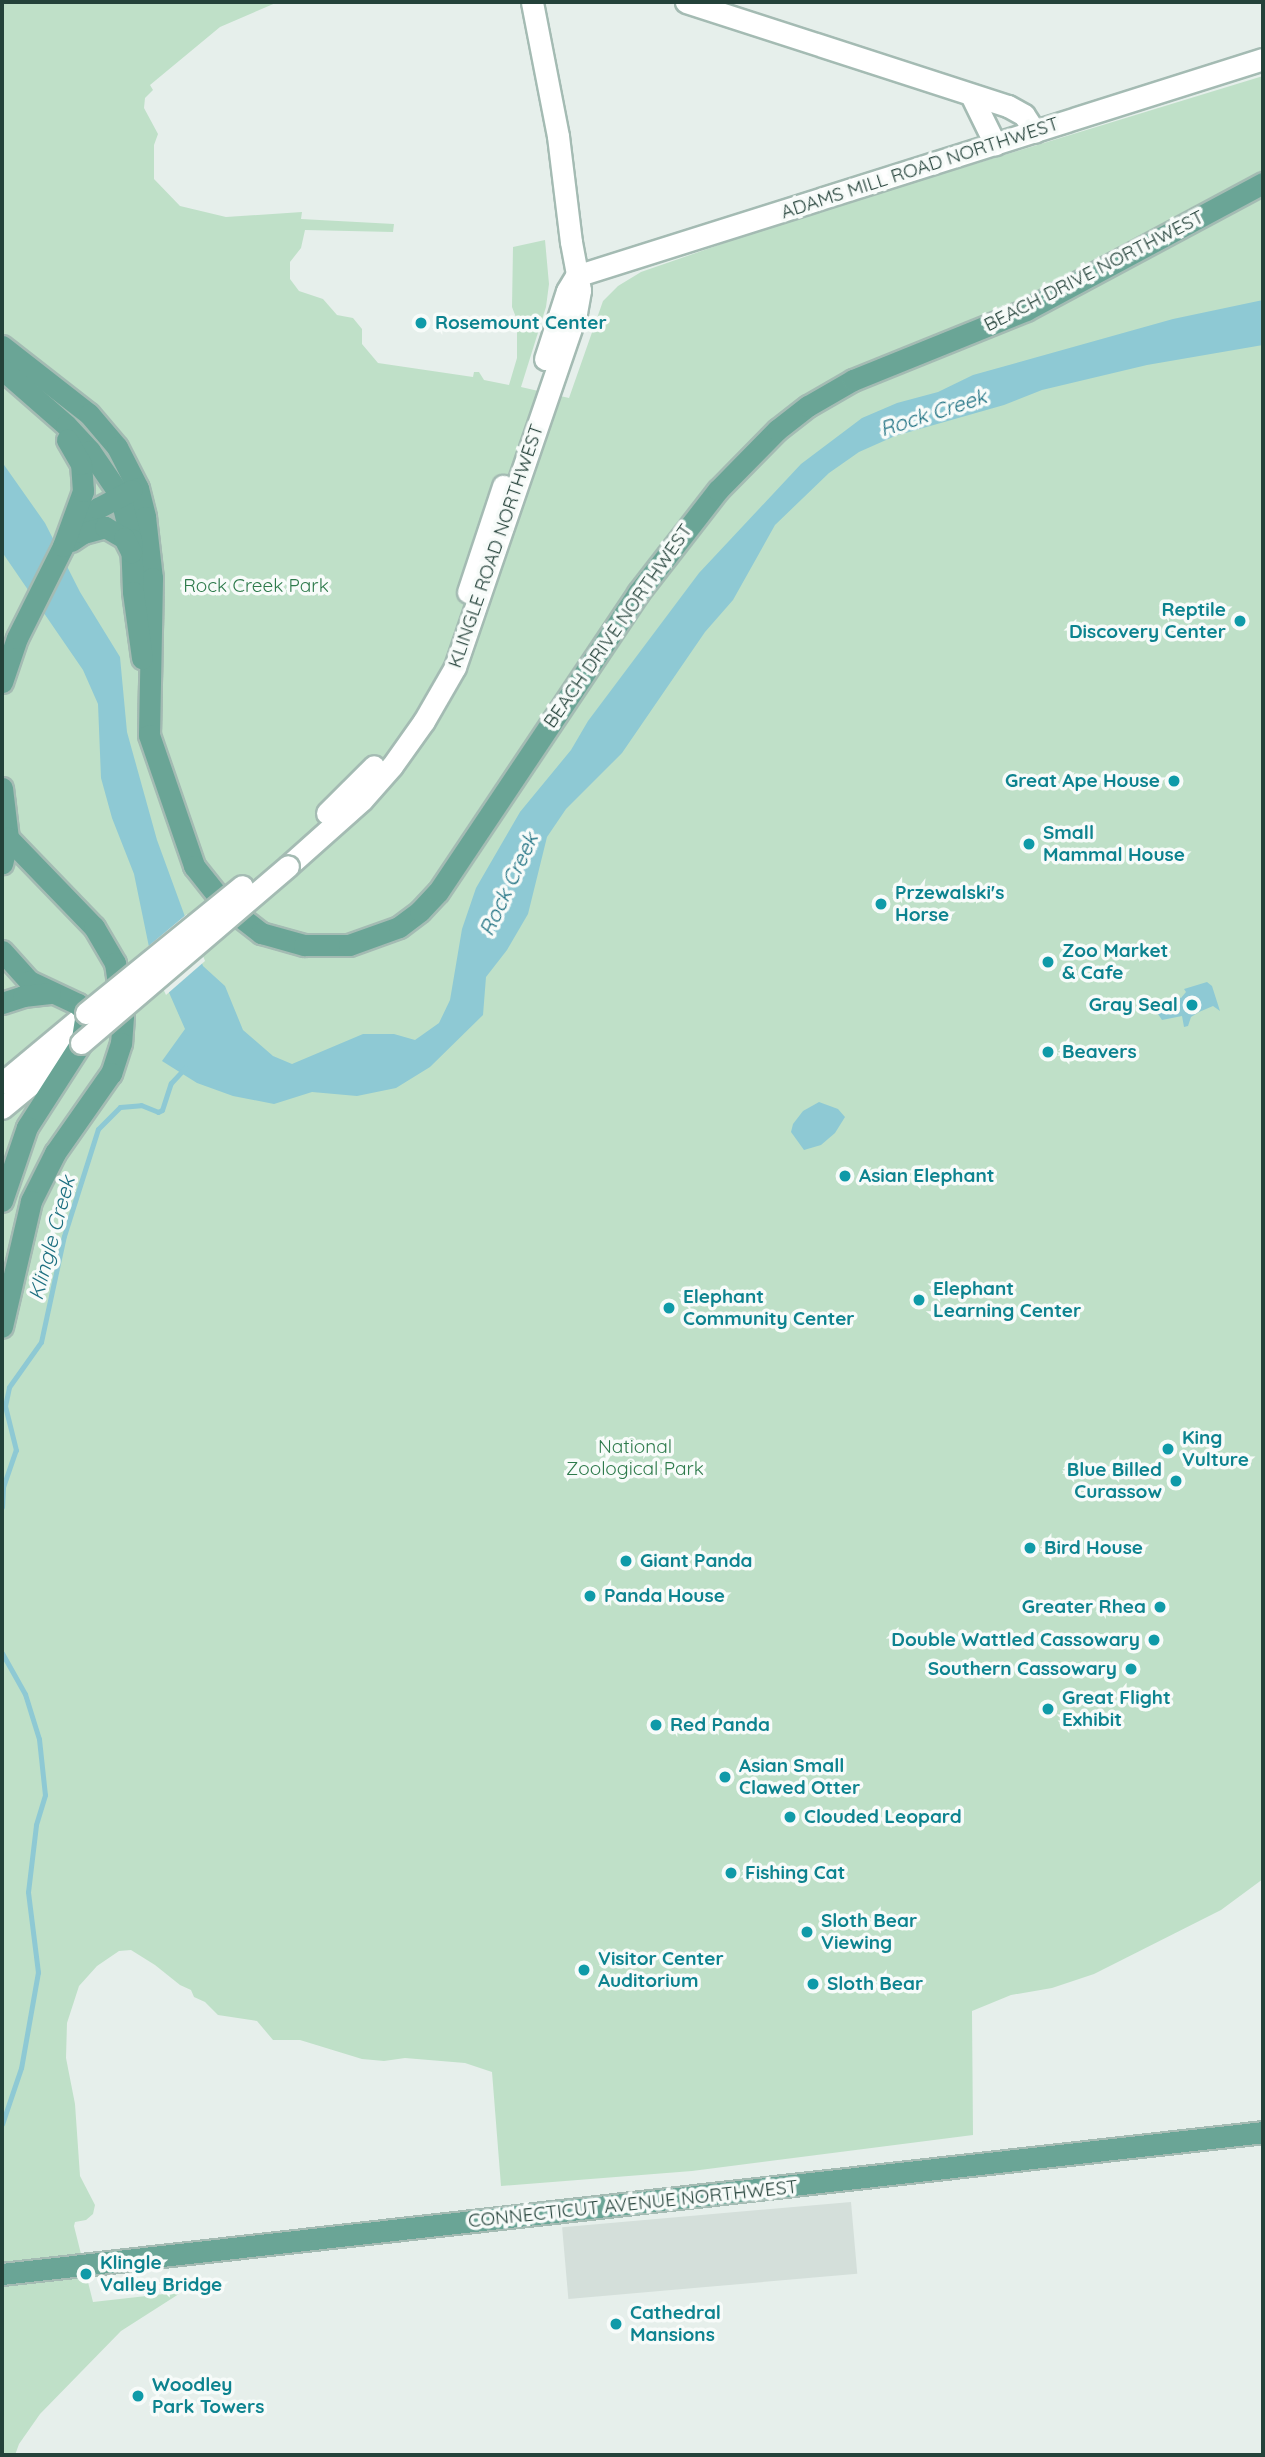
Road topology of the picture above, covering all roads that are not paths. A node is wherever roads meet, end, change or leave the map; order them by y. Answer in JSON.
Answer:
{"nodes":[{"id":1,"x":533,"y":2,"type":"edge"},
{"id":2,"x":685,"y":2,"type":"edge"},
{"id":3,"x":1263,"y":59,"type":"edge"},
{"id":4,"x":971,"y":95,"type":"junction"},
{"id":5,"x":1035,"y":132,"type":"junction"},
{"id":6,"x":995,"y":144,"type":"junction"},
{"id":7,"x":1263,"y":183,"type":"edge"},
{"id":8,"x":576,"y":276,"type":"junction"},
{"id":9,"x":2,"y":346,"type":"edge"},
{"id":10,"x":2,"y":369,"type":"edge"},
{"id":11,"x":21,"y":386,"type":"junction"},
{"id":12,"x":129,"y":491,"type":"junction"},
{"id":13,"x":64,"y":546,"type":"junction"},
{"id":14,"x":132,"y":554,"type":"junction"},
{"id":15,"x":2,"y":682,"type":"edge"},
{"id":16,"x":148,"y":688,"type":"junction"},
{"id":17,"x":2,"y":788,"type":"edge"},
{"id":18,"x":5,"y":837,"type":"edge"},
{"id":19,"x":283,"y":860,"type":"junction"},
{"id":20,"x":2,"y":863,"type":"edge"},
{"id":21,"x":2,"y":951,"type":"edge"},
{"id":22,"x":52,"y":993,"type":"junction"},
{"id":23,"x":2,"y":1003,"type":"edge"},
{"id":24,"x":86,"y":1013,"type":"junction"},
{"id":25,"x":71,"y":1054,"type":"junction"},
{"id":26,"x":2,"y":1083,"type":"edge"},
{"id":27,"x":2,"y":1108,"type":"edge"},
{"id":28,"x":2,"y":1201,"type":"edge"},
{"id":29,"x":2,"y":1327,"type":"edge"},
{"id":30,"x":1263,"y":2131,"type":"edge"},
{"id":31,"x":2,"y":2274,"type":"edge"}],
"edges":[{"from":1,"to":8,"type":"main road","name":"KLINGLE ROAD NORTHWEST"},
{"from":2,"to":4,"type":"main road"},
{"from":3,"to":5,"type":"main road","name":"ADAMS MILL ROAD NORTHWEST"},
{"from":4,"to":5,"type":"main road"},
{"from":4,"to":6,"type":"main road"},
{"from":5,"to":6,"type":"main road","name":"ADAMS MILL ROAD NORTHWEST"},
{"from":6,"to":8,"type":"main road","name":"ADAMS MILL ROAD NORTHWEST"},
{"from":7,"to":16,"type":"main road","name":"BEACH DRIVE NORTHWEST"},
{"from":8,"to":19,"type":"main road","name":"KLINGLE ROAD NORTHWEST"},
{"from":9,"to":12,"type":"main road","name":"BEACH DRIVE NORTHWEST"},
{"from":10,"to":11,"type":"main road","name":"BEACH DRIVE NORTHWEST"},
{"from":11,"to":12,"type":"main road","name":"BEACH DRIVE NORTHWEST"},
{"from":11,"to":13,"type":"main road"},
{"from":12,"to":13,"type":"main road"},
{"from":12,"to":14,"type":"main road","name":"BEACH DRIVE NORTHWEST"},
{"from":12,"to":16,"type":"main road","name":"BEACH DRIVE NORTHWEST"},
{"from":13,"to":14,"type":"main road"},
{"from":13,"to":15,"type":"main road"},
{"from":14,"to":16,"type":"main road","name":"BEACH DRIVE NORTHWEST"},
{"from":17,"to":18,"type":"main road"},
{"from":18,"to":20,"type":"main road"},
{"from":18,"to":29,"type":"main road"},
{"from":19,"to":24,"type":"main road","name":"KLINGLE ROAD NORTHWEST","bridge":true},
{"from":19,"to":25,"type":"main road","name":"KLINGLE ROAD NORTHWEST","bridge":true},
{"from":21,"to":22,"type":"main road"},
{"from":22,"to":23,"type":"main road"},
{"from":22,"to":24,"type":"main road"},
{"from":24,"to":25,"type":"main road"},
{"from":24,"to":26,"type":"main road","name":"KLINGLE ROAD NORTHWEST"},
{"from":25,"to":27,"type":"main road","name":"KLINGLE ROAD NORTHWEST"},
{"from":25,"to":28,"type":"main road"},
{"from":30,"to":31,"type":"main road","name":"CONNECTICUT AVENUE NORTHWEST"}]}
